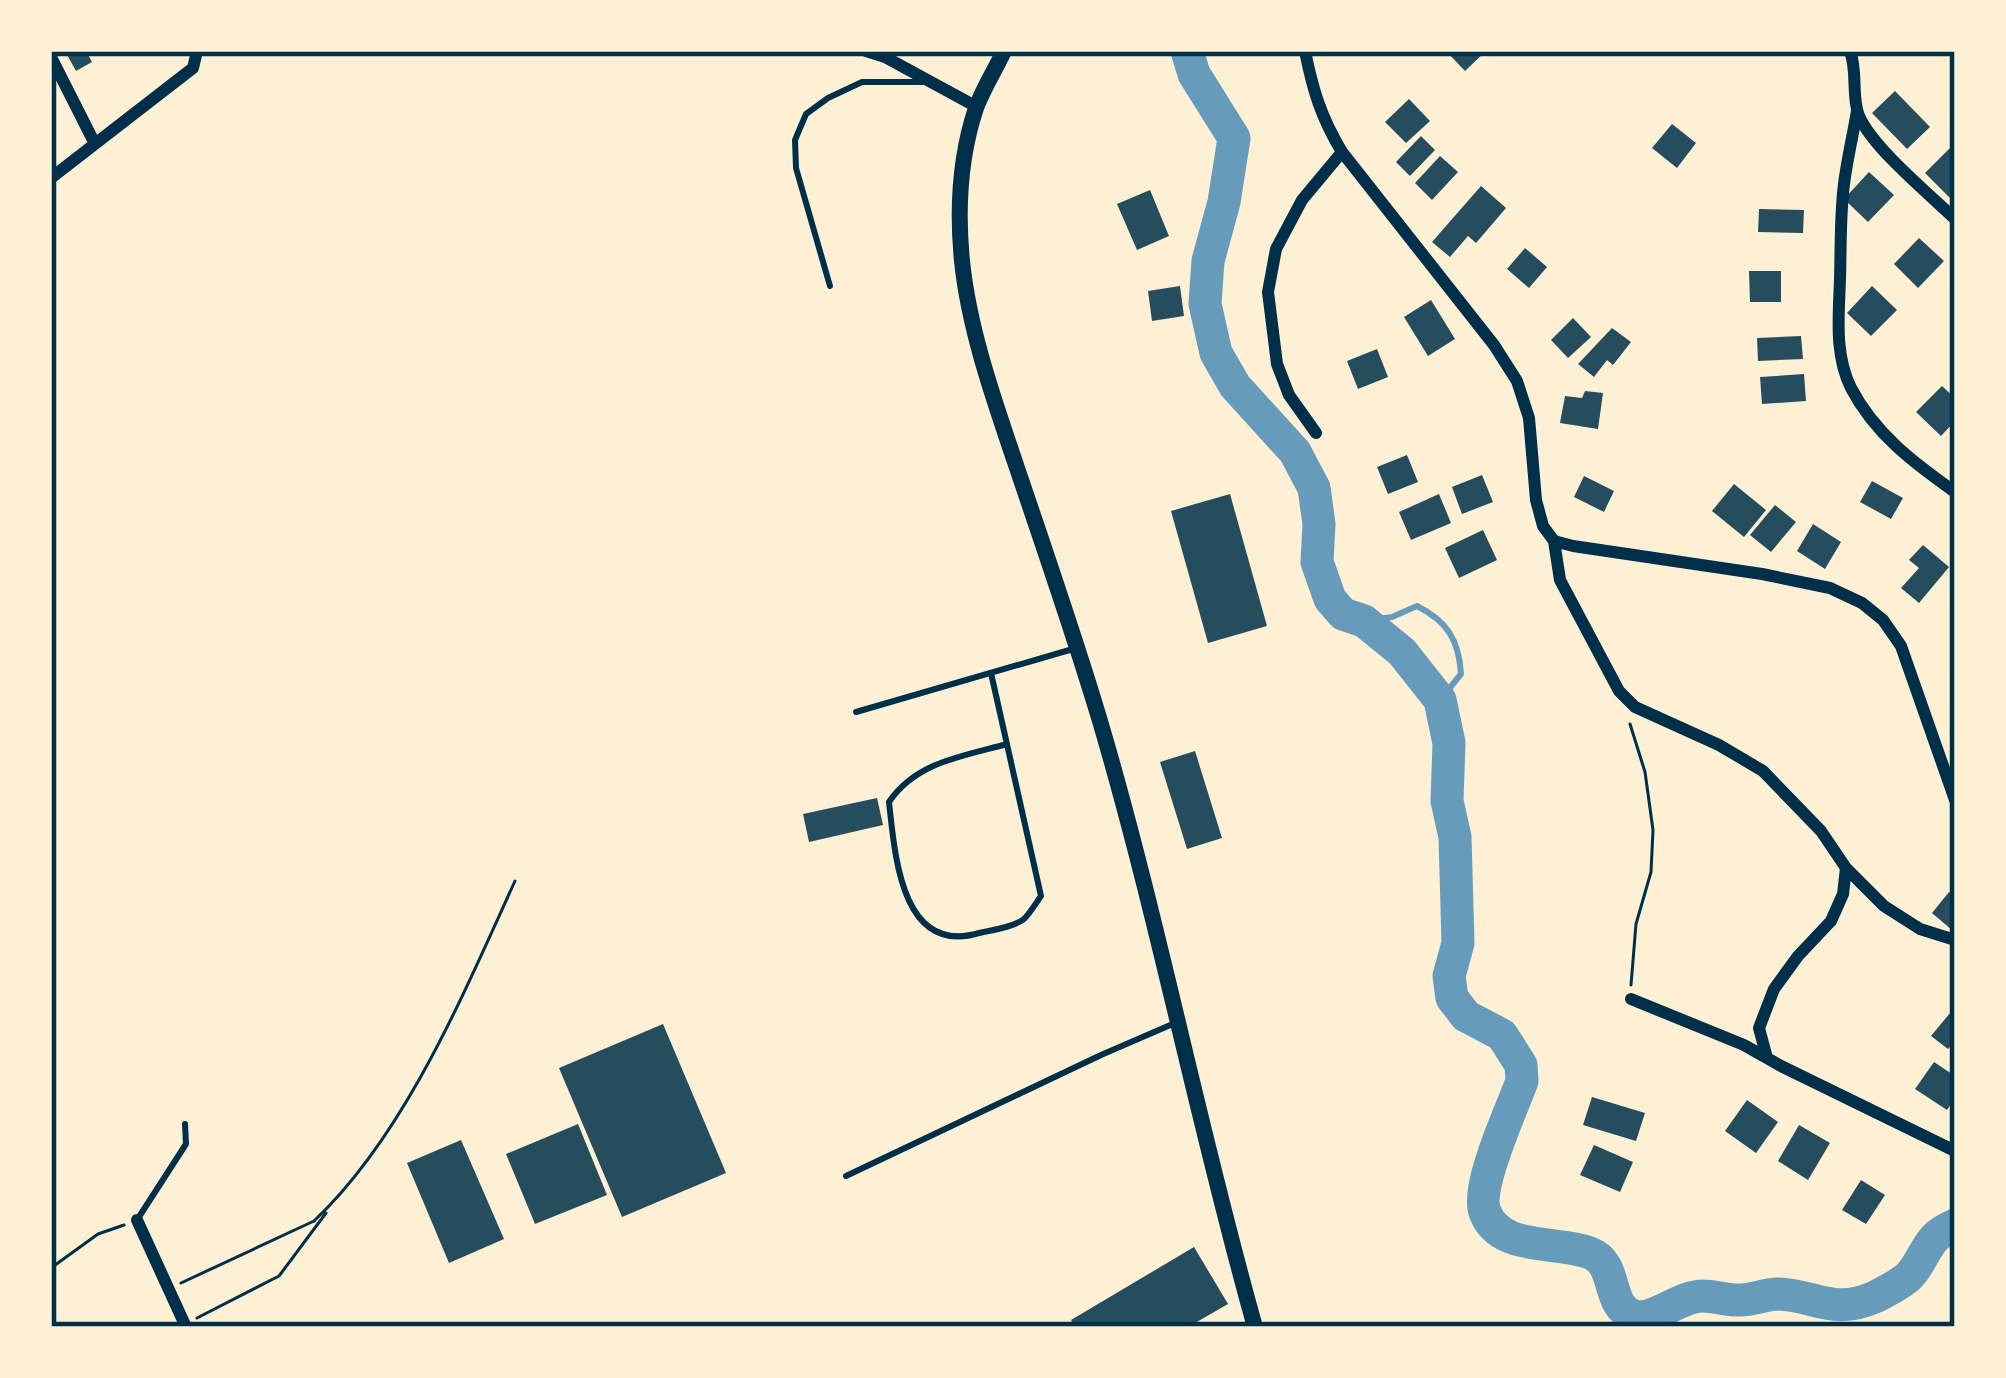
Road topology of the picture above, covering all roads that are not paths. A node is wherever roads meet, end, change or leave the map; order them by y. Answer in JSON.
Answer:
{"nodes":[{"id":1,"x":197,"y":51,"type":"edge"},
{"id":2,"x":866,"y":51,"type":"edge"},
{"id":3,"x":1004,"y":51,"type":"edge"},
{"id":4,"x":1305,"y":51,"type":"edge"},
{"id":5,"x":1850,"y":51,"type":"edge"},
{"id":6,"x":51,"y":57,"type":"edge"},
{"id":7,"x":927,"y":82,"type":"junction"},
{"id":8,"x":976,"y":107,"type":"junction"},
{"id":9,"x":1857,"y":111,"type":"junction"},
{"id":10,"x":95,"y":144,"type":"junction"},
{"id":11,"x":1342,"y":152,"type":"junction"},
{"id":12,"x":51,"y":178,"type":"edge"},
{"id":13,"x":1955,"y":219,"type":"edge"},
{"id":14,"x":830,"y":286,"type":"dead end"},
{"id":15,"x":1316,"y":433,"type":"dead end"},
{"id":16,"x":1955,"y":492,"type":"edge"},
{"id":17,"x":1554,"y":541,"type":"junction"},
{"id":18,"x":1076,"y":648,"type":"junction"},
{"id":19,"x":991,"y":673,"type":"junction"},
{"id":20,"x":856,"y":712,"type":"dead end"},
{"id":21,"x":1007,"y":744,"type":"junction"},
{"id":22,"x":1955,"y":800,"type":"edge"},
{"id":23,"x":1846,"y":868,"type":"junction"},
{"id":24,"x":1955,"y":940,"type":"edge"},
{"id":25,"x":1631,"y":999,"type":"road end"},
{"id":26,"x":1178,"y":1022,"type":"junction"},
{"id":27,"x":1768,"y":1059,"type":"junction"},
{"id":28,"x":185,"y":1124,"type":"dead end"},
{"id":29,"x":1955,"y":1150,"type":"edge"},
{"id":30,"x":846,"y":1176,"type":"dead end"},
{"id":31,"x":137,"y":1220,"type":"joint"},
{"id":32,"x":185,"y":1326,"type":"edge"},
{"id":33,"x":1255,"y":1327,"type":"edge"}],
"edges":[{"from":1,"to":10,"type":"street"},
{"from":2,"to":7,"type":"street"},
{"from":3,"to":8,"type":"main road"},
{"from":4,"to":11,"type":"street"},
{"from":5,"to":9,"type":"street"},
{"from":6,"to":10,"type":"street"},
{"from":7,"to":8,"type":"street"},
{"from":7,"to":14,"type":"lane"},
{"from":8,"to":18,"type":"main road"},
{"from":9,"to":13,"type":"street"},
{"from":9,"to":16,"type":"street"},
{"from":10,"to":12,"type":"street"},
{"from":11,"to":15,"type":"street"},
{"from":11,"to":17,"type":"street"},
{"from":17,"to":22,"type":"street"},
{"from":17,"to":23,"type":"street"},
{"from":18,"to":19,"type":"lane"},
{"from":18,"to":26,"type":"main road"},
{"from":19,"to":20,"type":"lane"},
{"from":19,"to":21,"type":"lane"},
{"from":21,"to":21,"type":"lane"},
{"from":23,"to":24,"type":"street"},
{"from":23,"to":27,"type":"street"},
{"from":25,"to":27,"type":"street"},
{"from":26,"to":30,"type":"lane"},
{"from":26,"to":33,"type":"main road"},
{"from":27,"to":29,"type":"street"},
{"from":28,"to":31,"type":"lane"},
{"from":31,"to":32,"type":"street"}]}
